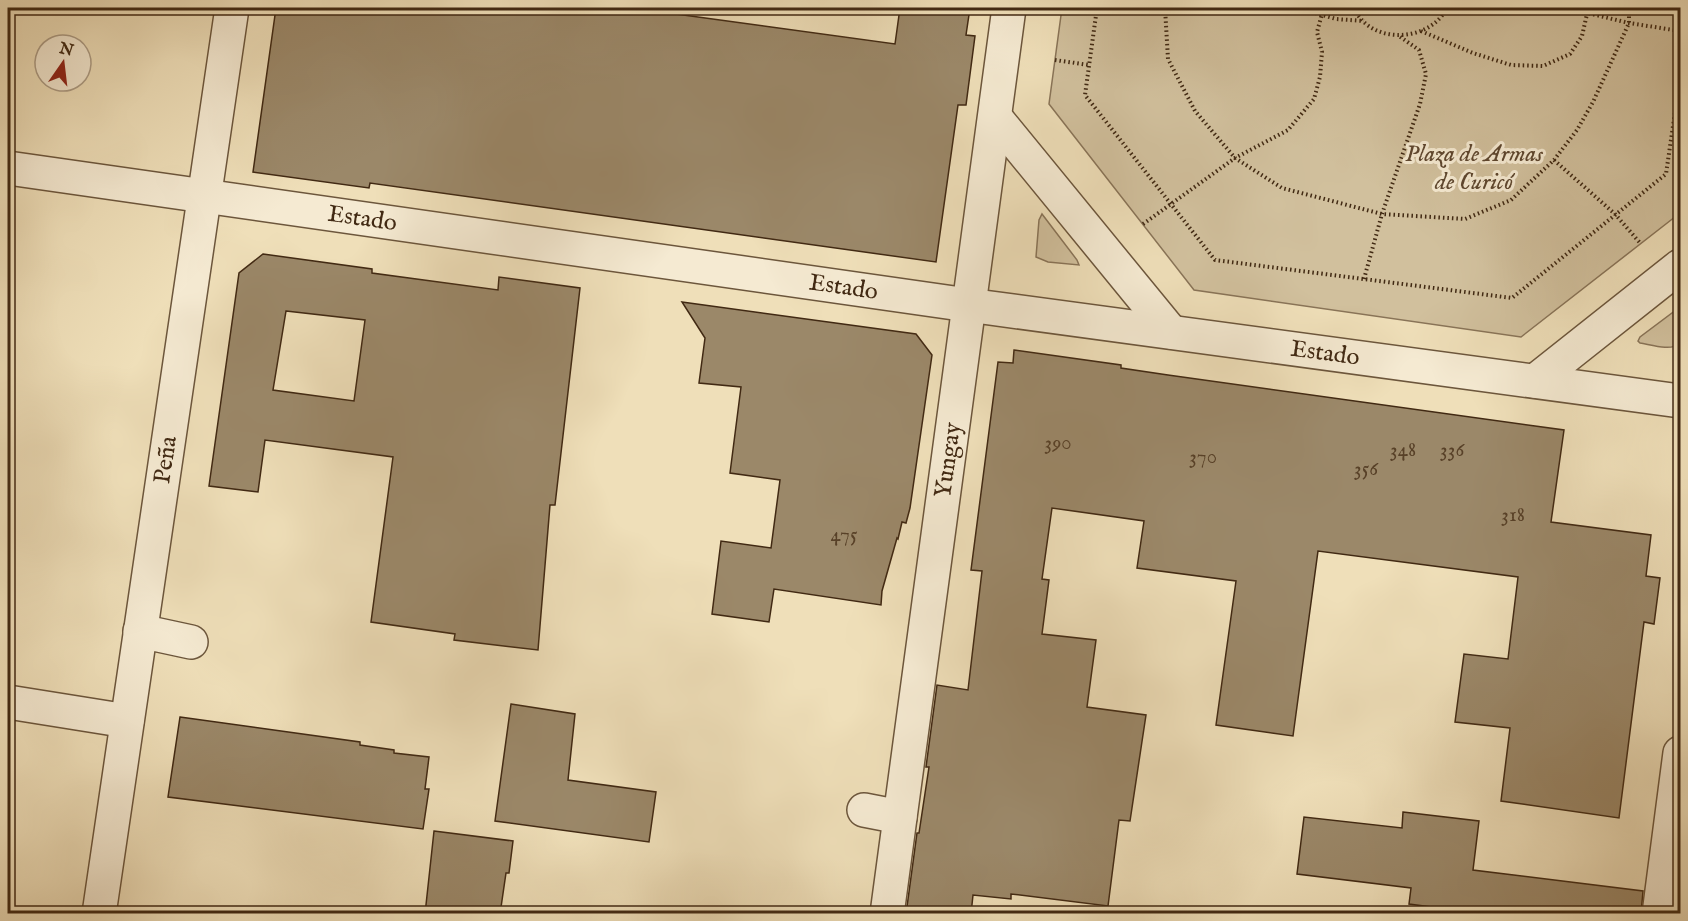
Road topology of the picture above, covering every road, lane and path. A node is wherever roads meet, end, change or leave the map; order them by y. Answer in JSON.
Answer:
{"nodes":[{"id":1,"x":232,"y":8,"type":"edge"},
{"id":2,"x":1010,"y":8,"type":"edge"},
{"id":3,"x":1097,"y":8,"type":"edge"},
{"id":4,"x":1165,"y":8,"type":"edge"},
{"id":5,"x":1298,"y":8,"type":"edge"},
{"id":6,"x":1354,"y":8,"type":"edge"},
{"id":7,"x":1447,"y":8,"type":"edge"},
{"id":8,"x":1567,"y":8,"type":"edge"},
{"id":9,"x":1629,"y":8,"type":"edge"},
{"id":10,"x":1322,"y":14,"type":"junction"},
{"id":11,"x":1587,"y":14,"type":"junction"},
{"id":12,"x":1364,"y":21,"type":"junction"},
{"id":13,"x":1629,"y":23,"type":"junction"},
{"id":14,"x":1421,"y":31,"type":"junction"},
{"id":15,"x":1680,"y":31,"type":"edge"},
{"id":16,"x":1399,"y":36,"type":"junction"},
{"id":17,"x":1055,"y":60,"type":"dead end"},
{"id":18,"x":1089,"y":65,"type":"junction"},
{"id":19,"x":1680,"y":78,"type":"edge"},
{"id":20,"x":995,"y":117,"type":"junction"},
{"id":21,"x":1236,"y":158,"type":"junction"},
{"id":22,"x":1554,"y":160,"type":"junction"},
{"id":23,"x":8,"y":168,"type":"edge"},
{"id":24,"x":204,"y":196,"type":"junction"},
{"id":25,"x":1170,"y":203,"type":"junction"},
{"id":26,"x":1382,"y":214,"type":"junction"},
{"id":27,"x":1615,"y":214,"type":"junction"},
{"id":28,"x":1143,"y":224,"type":"dead end"},
{"id":29,"x":1641,"y":244,"type":"dead end"},
{"id":30,"x":1680,"y":266,"type":"edge"},
{"id":31,"x":1364,"y":279,"type":"junction"},
{"id":32,"x":968,"y":305,"type":"junction"},
{"id":33,"x":1171,"y":332,"type":"junction"},
{"id":34,"x":1534,"y":381,"type":"junction"},
{"id":35,"x":1680,"y":401,"type":"edge"},
{"id":36,"x":140,"y":631,"type":"junction"},
{"id":37,"x":191,"y":642,"type":"dead end"},
{"id":38,"x":8,"y":702,"type":"edge"},
{"id":39,"x":127,"y":721,"type":"junction"},
{"id":40,"x":1680,"y":753,"type":"edge"},
{"id":41,"x":1677,"y":799,"type":"edge"},
{"id":42,"x":864,"y":810,"type":"dead end"},
{"id":43,"x":900,"y":817,"type":"junction"},
{"id":44,"x":99,"y":914,"type":"edge"},
{"id":45,"x":887,"y":914,"type":"edge"},
{"id":46,"x":1659,"y":914,"type":"edge"}],
"edges":[{"from":1,"to":24,"type":"street","name":"Peña"},
{"from":2,"to":20,"type":"street","name":"Yungay"},
{"from":3,"to":18,"type":"path"},
{"from":4,"to":21,"type":"path"},
{"from":5,"to":10,"type":"path"},
{"from":6,"to":12,"type":"path"},
{"from":7,"to":14,"type":"path"},
{"from":8,"to":11,"type":"path"},
{"from":9,"to":13,"type":"path"},
{"from":10,"to":12,"type":"path"},
{"from":10,"to":21,"type":"path"},
{"from":11,"to":13,"type":"path"},
{"from":11,"to":14,"type":"path"},
{"from":12,"to":16,"type":"path"},
{"from":13,"to":15,"type":"path"},
{"from":13,"to":22,"type":"path"},
{"from":14,"to":16,"type":"path"},
{"from":16,"to":26,"type":"path"},
{"from":17,"to":18,"type":"path"},
{"from":18,"to":25,"type":"path"},
{"from":19,"to":27,"type":"path"},
{"from":20,"to":32,"type":"street","name":"Yungay"},
{"from":20,"to":33,"type":"street"},
{"from":21,"to":25,"type":"path"},
{"from":21,"to":26,"type":"path"},
{"from":22,"to":26,"type":"path"},
{"from":22,"to":27,"type":"path"},
{"from":23,"to":24,"type":"street","name":"Estado"},
{"from":24,"to":32,"type":"street","name":"Estado"},
{"from":24,"to":36,"type":"street","name":"Peña"},
{"from":25,"to":28,"type":"path"},
{"from":25,"to":31,"type":"path"},
{"from":26,"to":31,"type":"path"},
{"from":27,"to":29,"type":"path"},
{"from":27,"to":31,"type":"path"},
{"from":30,"to":34,"type":"street"},
{"from":32,"to":33,"type":"street","name":"Estado"},
{"from":32,"to":43,"type":"street","name":"Yungay"},
{"from":33,"to":34,"type":"street","name":"Estado"},
{"from":34,"to":35,"type":"street","name":"Estado"},
{"from":36,"to":37,"type":"street"},
{"from":36,"to":39,"type":"street","name":"Peña"},
{"from":38,"to":39,"type":"street"},
{"from":39,"to":44,"type":"street","name":"Peña"},
{"from":40,"to":41,"type":"street"},
{"from":41,"to":46,"type":"street"},
{"from":42,"to":43,"type":"street"},
{"from":43,"to":45,"type":"street","name":"Yungay"}]}
